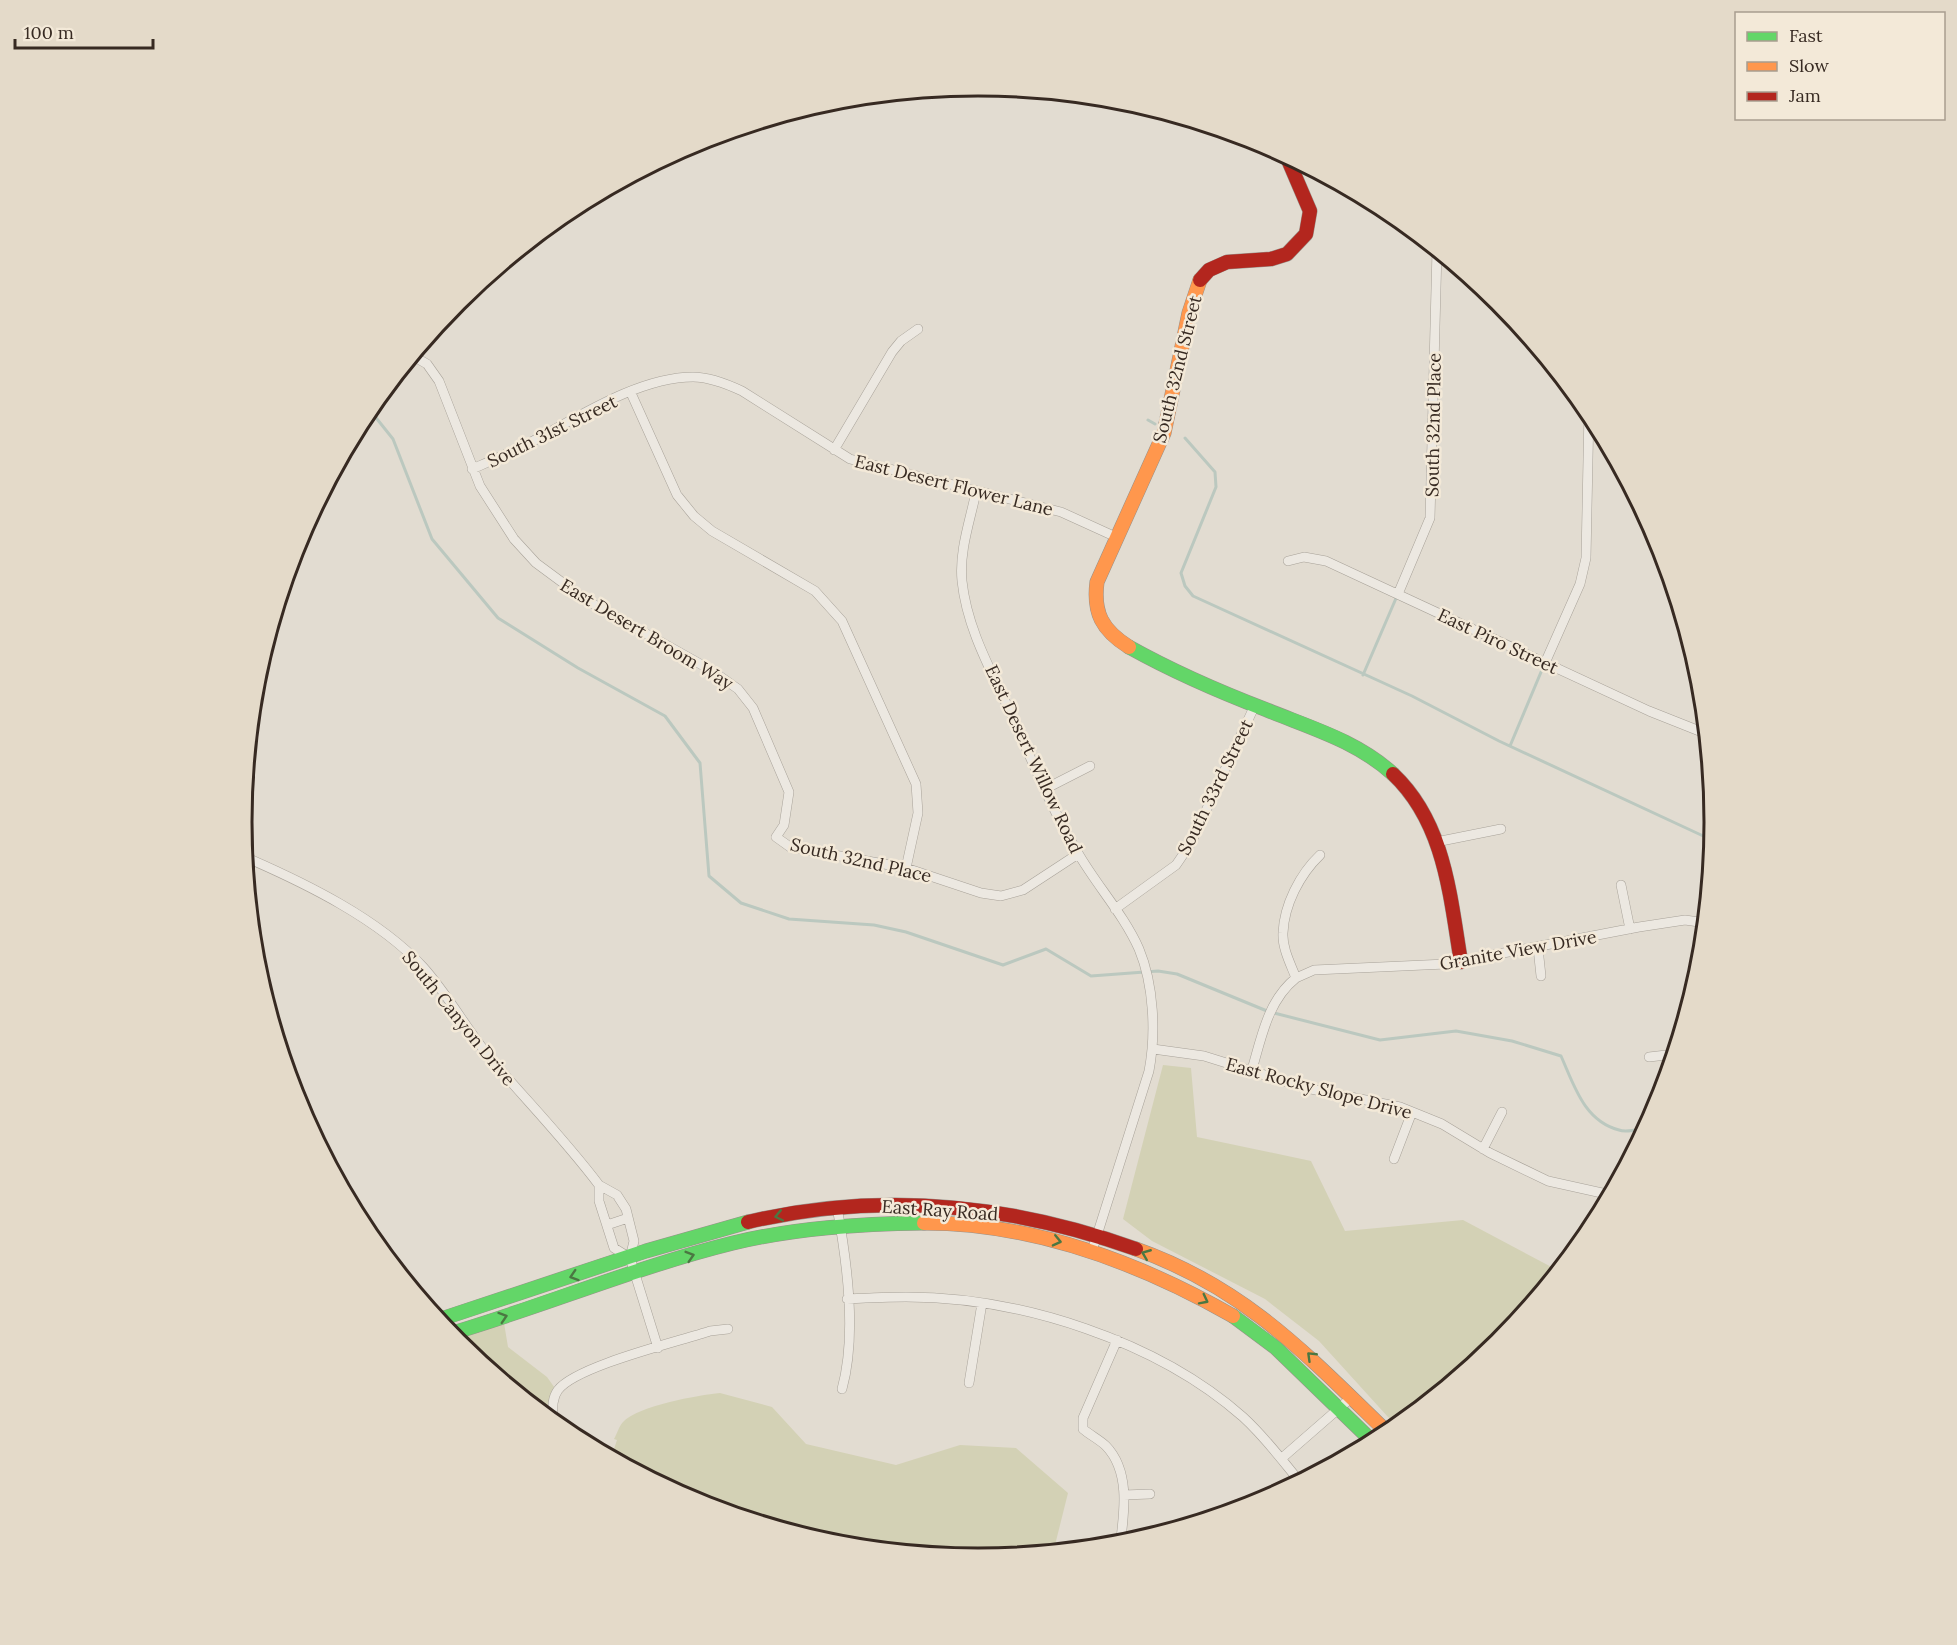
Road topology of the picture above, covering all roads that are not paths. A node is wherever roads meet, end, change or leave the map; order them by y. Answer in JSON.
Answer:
{"nodes":[{"id":1,"x":1291,"y":167,"type":"edge"},
{"id":2,"x":1437,"y":259,"type":"edge"},
{"id":3,"x":918,"y":329,"type":"dead end"},
{"id":4,"x":419,"y":359,"type":"edge"},
{"id":5,"x":631,"y":393,"type":"junction"},
{"id":6,"x":1589,"y":428,"type":"edge"},
{"id":7,"x":834,"y":450,"type":"junction"},
{"id":8,"x":472,"y":469,"type":"junction"},
{"id":9,"x":976,"y":492,"type":"junction"},
{"id":10,"x":1116,"y":537,"type":"junction"},
{"id":11,"x":1288,"y":561,"type":"dead end"},
{"id":12,"x":1398,"y":594,"type":"junction"},
{"id":13,"x":1545,"y":663,"type":"junction"},
{"id":14,"x":1255,"y":705,"type":"junction"},
{"id":15,"x":1699,"y":731,"type":"edge"},
{"id":16,"x":1090,"y":766,"type":"dead end"},
{"id":17,"x":1045,"y":789,"type":"junction"},
{"id":18,"x":1501,"y":829,"type":"dead end"},
{"id":19,"x":776,"y":837,"type":"joint"},
{"id":20,"x":1436,"y":842,"type":"junction"},
{"id":21,"x":1078,"y":854,"type":"junction"},
{"id":22,"x":1320,"y":855,"type":"dead end"},
{"id":23,"x":253,"y":856,"type":"edge"},
{"id":24,"x":254,"y":861,"type":"edge"},
{"id":25,"x":263,"y":865,"type":"junction"},
{"id":26,"x":906,"y":868,"type":"junction"},
{"id":27,"x":1621,"y":885,"type":"dead end"},
{"id":28,"x":1114,"y":909,"type":"junction"},
{"id":29,"x":1698,"y":922,"type":"edge"},
{"id":30,"x":1630,"y":929,"type":"junction"},
{"id":31,"x":1538,"y":948,"type":"junction"},
{"id":32,"x":1461,"y":962,"type":"junction"},
{"id":33,"x":1541,"y":976,"type":"dead end"},
{"id":34,"x":1296,"y":978,"type":"junction"},
{"id":35,"x":1154,"y":1049,"type":"junction"},
{"id":36,"x":1666,"y":1055,"type":"edge"},
{"id":37,"x":1649,"y":1057,"type":"dead end"},
{"id":38,"x":1251,"y":1073,"type":"junction"},
{"id":39,"x":1412,"y":1112,"type":"junction"},
{"id":40,"x":1502,"y":1112,"type":"dead end"},
{"id":41,"x":1483,"y":1149,"type":"junction"},
{"id":42,"x":1394,"y":1158,"type":"dead end"},
{"id":43,"x":599,"y":1185,"type":"junction"},
{"id":44,"x":1603,"y":1193,"type":"edge"},
{"id":45,"x":837,"y":1207,"type":"junction"},
{"id":46,"x":628,"y":1218,"type":"junction"},
{"id":47,"x":840,"y":1225,"type":"junction"},
{"id":48,"x":607,"y":1226,"type":"junction"},
{"id":49,"x":1097,"y":1236,"type":"junction"},
{"id":50,"x":1092,"y":1251,"type":"junction"},
{"id":51,"x":632,"y":1267,"type":"junction"},
{"id":52,"x":847,"y":1299,"type":"junction"},
{"id":53,"x":982,"y":1303,"type":"junction"},
{"id":54,"x":447,"y":1318,"type":"edge"},
{"id":55,"x":729,"y":1329,"type":"dead end"},
{"id":56,"x":459,"y":1330,"type":"edge"},
{"id":57,"x":1116,"y":1340,"type":"junction"},
{"id":58,"x":658,"y":1348,"type":"junction"},
{"id":59,"x":969,"y":1383,"type":"dead end"},
{"id":60,"x":842,"y":1389,"type":"dead end"},
{"id":61,"x":1352,"y":1397,"type":"junction"},
{"id":62,"x":1340,"y":1409,"type":"junction"},
{"id":63,"x":553,"y":1411,"type":"edge"},
{"id":64,"x":1382,"y":1427,"type":"edge"},
{"id":65,"x":1367,"y":1436,"type":"edge"},
{"id":66,"x":1282,"y":1458,"type":"junction"},
{"id":67,"x":1296,"y":1476,"type":"edge"},
{"id":68,"x":1150,"y":1494,"type":"dead end"},
{"id":69,"x":1124,"y":1495,"type":"junction"},
{"id":70,"x":1121,"y":1535,"type":"edge"}],
"edges":[{"from":1,"to":10,"type":"main road","name":"South 32nd Street"},
{"from":2,"to":12,"type":"street","name":"South 32nd Place"},
{"from":3,"to":7,"type":"street"},
{"from":4,"to":8,"type":"street","name":"East Desert Broom Way"},
{"from":5,"to":7,"type":"street","name":"East Desert Flower Lane"},
{"from":5,"to":8,"type":"street","name":"South 31st Street"},
{"from":5,"to":26,"type":"street"},
{"from":6,"to":13,"type":"street"},
{"from":7,"to":9,"type":"street","name":"East Desert Flower Lane"},
{"from":8,"to":19,"type":"street","name":"East Desert Broom Way"},
{"from":9,"to":10,"type":"street","name":"East Desert Flower Lane"},
{"from":9,"to":17,"type":"street","name":"East Desert Willow Road"},
{"from":10,"to":14,"type":"main road","name":"South 32nd Street"},
{"from":11,"to":12,"type":"street","name":"East Piro Street"},
{"from":12,"to":13,"type":"street","name":"East Piro Street"},
{"from":13,"to":15,"type":"street","name":"East Piro Street"},
{"from":14,"to":20,"type":"main road"},
{"from":14,"to":28,"type":"street","name":"South 33rd Street"},
{"from":16,"to":17,"type":"street"},
{"from":17,"to":21,"type":"street","name":"East Desert Willow Road"},
{"from":18,"to":20,"type":"street"},
{"from":19,"to":26,"type":"street","name":"South 32nd Place"},
{"from":20,"to":32,"type":"main road"},
{"from":21,"to":26,"type":"street","name":"South 32nd Place"},
{"from":21,"to":28,"type":"street","name":"East Desert Willow Road"},
{"from":22,"to":34,"type":"street"},
{"from":23,"to":25,"type":"street","name":"South Canyon Drive"},
{"from":24,"to":25,"type":"street","name":"South Canyon Drive"},
{"from":25,"to":43,"type":"street","name":"South Canyon Drive"},
{"from":27,"to":30,"type":"street"},
{"from":28,"to":35,"type":"street","name":"East Desert Willow Road"},
{"from":29,"to":30,"type":"street","name":"Granite View Drive"},
{"from":30,"to":31,"type":"street","name":"Granite View Drive"},
{"from":31,"to":32,"type":"street","name":"Granite View Drive"},
{"from":31,"to":33,"type":"street"},
{"from":32,"to":34,"type":"street","name":"Granite View Drive"},
{"from":34,"to":38,"type":"street"},
{"from":35,"to":38,"type":"street","name":"East Rocky Slope Drive"},
{"from":35,"to":49,"type":"street"},
{"from":36,"to":37,"type":"street"},
{"from":38,"to":39,"type":"street","name":"East Rocky Slope Drive"},
{"from":39,"to":41,"type":"street","name":"East Rocky Slope Drive"},
{"from":39,"to":42,"type":"street"},
{"from":40,"to":41,"type":"street"},
{"from":41,"to":44,"type":"street","name":"East Rocky Slope Drive"},
{"from":43,"to":46,"type":"street","name":"South Canyon Drive"},
{"from":43,"to":48,"type":"street"},
{"from":45,"to":47,"type":"street"},
{"from":45,"to":49,"type":"main road","name":"East Ray Road"},
{"from":45,"to":51,"type":"main road","name":"East Ray Road","one_way":true},
{"from":46,"to":48,"type":"street"},
{"from":46,"to":51,"type":"street","name":"South Canyon Drive"},
{"from":47,"to":50,"type":"main road","name":"East Ray Road","one_way":true},
{"from":51,"to":47,"type":"main road","name":"East Ray Road","one_way":true},
{"from":47,"to":52,"type":"street"},
{"from":48,"to":51,"type":"street"},
{"from":49,"to":50,"type":"street"},
{"from":61,"to":49,"type":"main road","name":"East Ray Road","one_way":true},
{"from":50,"to":62,"type":"main road","name":"East Ray Road","one_way":true},
{"from":51,"to":54,"type":"main road","name":"East Ray Road","one_way":true},
{"from":56,"to":51,"type":"main road","name":"East Ray Road","one_way":true},
{"from":51,"to":58,"type":"street"},
{"from":52,"to":53,"type":"street"},
{"from":52,"to":60,"type":"street"},
{"from":53,"to":57,"type":"street"},
{"from":53,"to":59,"type":"street"},
{"from":55,"to":58,"type":"street"},
{"from":57,"to":66,"type":"street"},
{"from":57,"to":69,"type":"street"},
{"from":58,"to":63,"type":"street"},
{"from":61,"to":62,"type":"street"},
{"from":61,"to":64,"type":"main road","name":"East Ray Road"},
{"from":62,"to":65,"type":"main road","name":"East Ray Road"},
{"from":62,"to":66,"type":"street"},
{"from":66,"to":67,"type":"street"},
{"from":68,"to":69,"type":"street"},
{"from":69,"to":70,"type":"street"}]}
